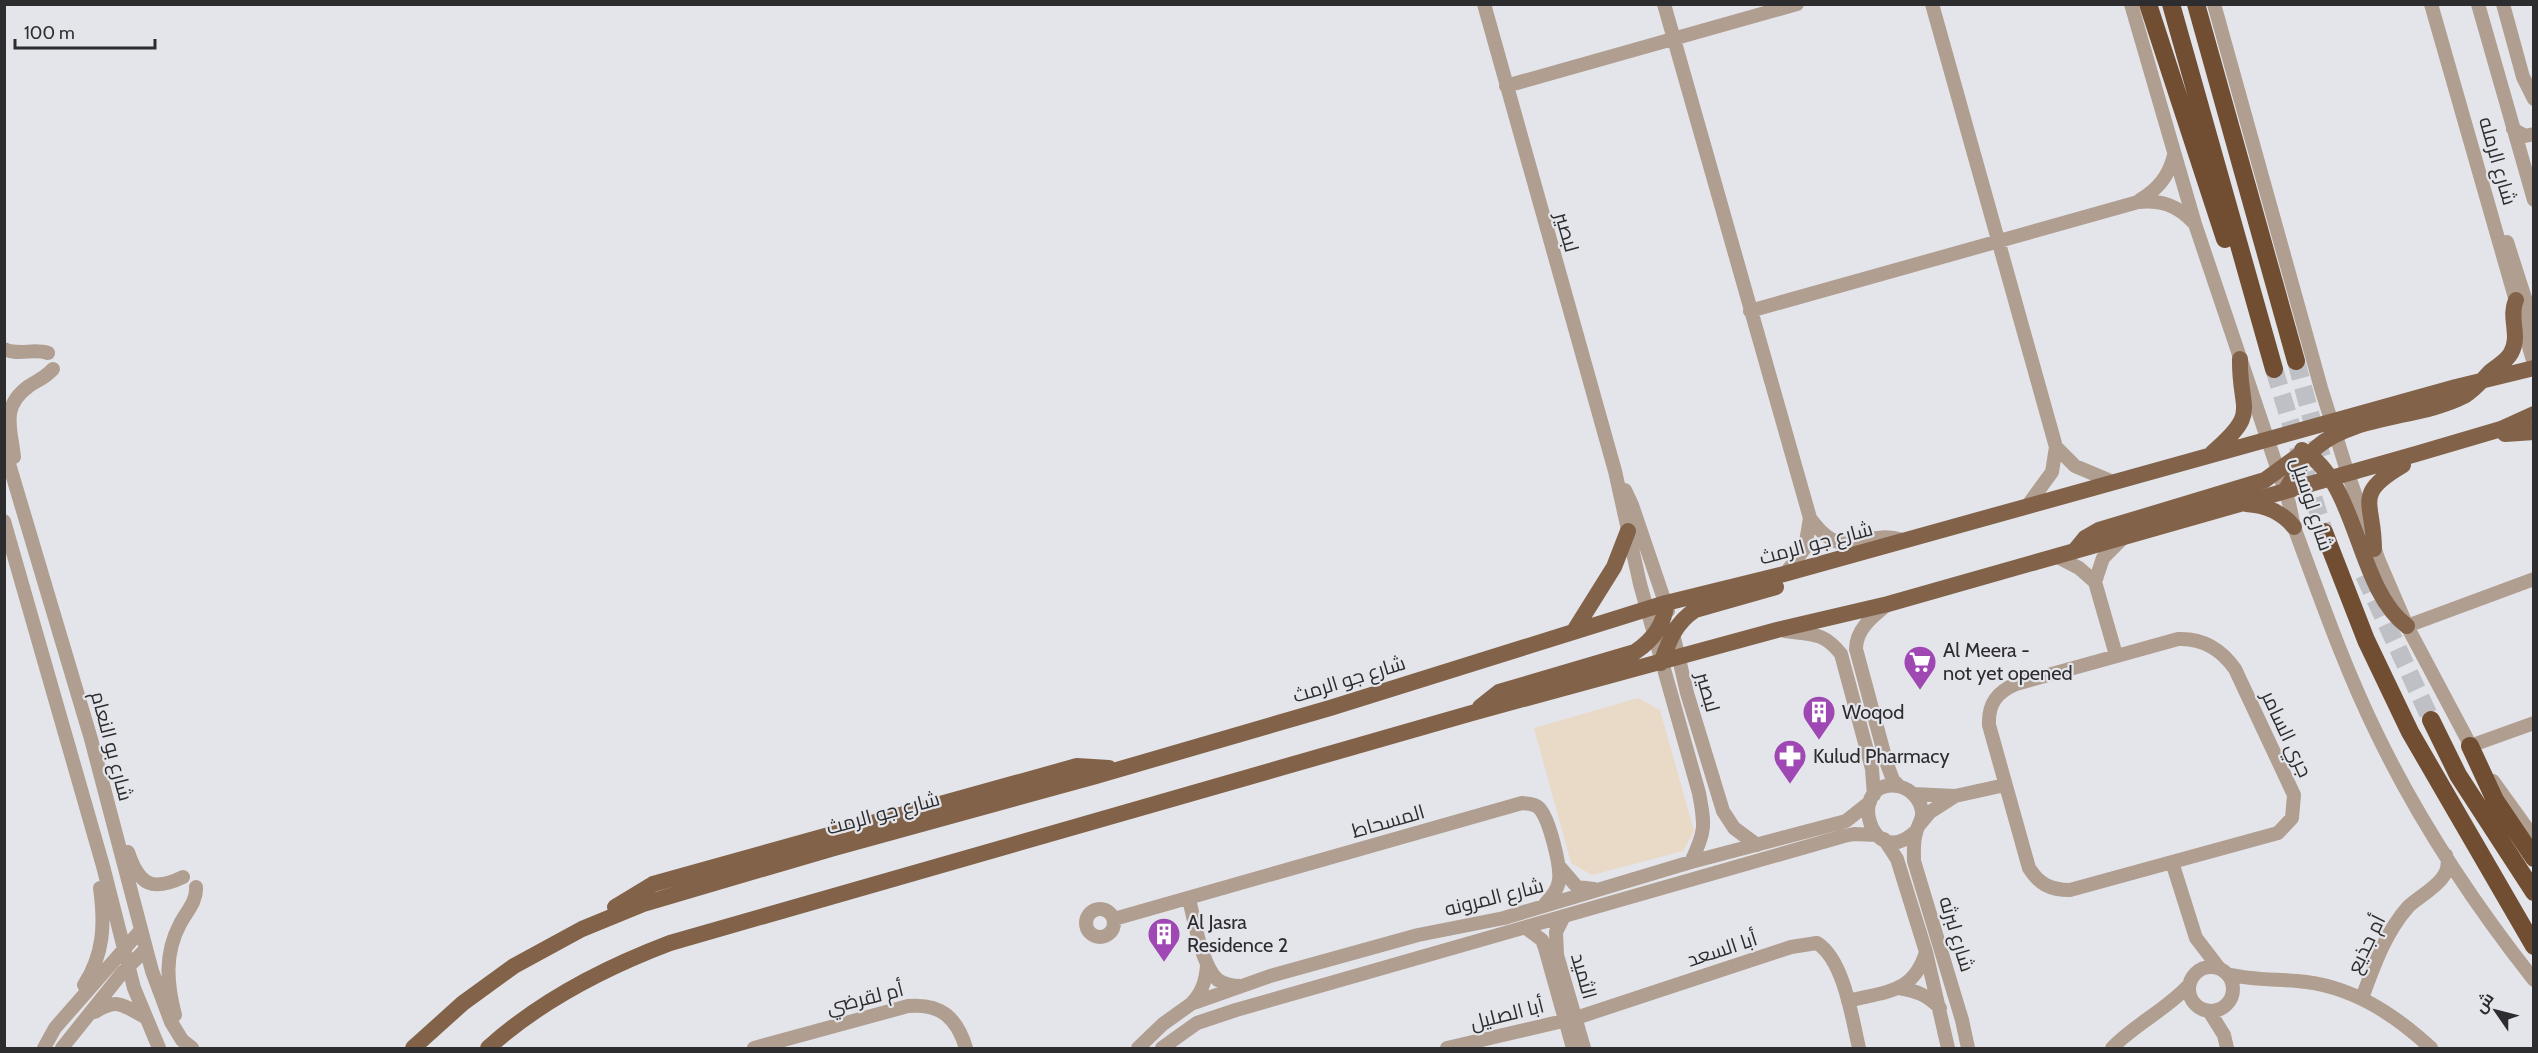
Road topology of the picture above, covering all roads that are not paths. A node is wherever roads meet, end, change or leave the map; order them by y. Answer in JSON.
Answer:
{"nodes":[{"id":1,"x":1484,"y":4,"type":"edge"},
{"id":2,"x":1664,"y":4,"type":"edge"},
{"id":3,"x":1797,"y":4,"type":"edge"},
{"id":4,"x":1932,"y":4,"type":"edge"},
{"id":5,"x":2131,"y":4,"type":"edge"},
{"id":6,"x":2148,"y":4,"type":"edge"},
{"id":7,"x":2171,"y":4,"type":"edge"},
{"id":8,"x":2196,"y":4,"type":"edge"},
{"id":9,"x":2214,"y":4,"type":"edge"},
{"id":10,"x":2431,"y":4,"type":"edge"},
{"id":11,"x":2478,"y":4,"type":"edge"},
{"id":12,"x":2503,"y":4,"type":"edge"},
{"id":13,"x":1673,"y":39,"type":"junction"},
{"id":14,"x":1506,"y":86,"type":"junction"},
{"id":15,"x":2534,"y":99,"type":"edge"},
{"id":16,"x":2523,"y":132,"type":"edge"},
{"id":17,"x":2534,"y":144,"type":"edge"},
{"id":18,"x":2174,"y":154,"type":"junction"},
{"id":19,"x":2534,"y":200,"type":"edge"},
{"id":20,"x":2138,"y":201,"type":"junction"},
{"id":21,"x":2195,"y":224,"type":"junction"},
{"id":22,"x":2495,"y":227,"type":"junction"},
{"id":23,"x":1998,"y":241,"type":"junction"},
{"id":24,"x":2250,"y":286,"type":"junction"},
{"id":25,"x":2516,"y":300,"type":"junction"},
{"id":26,"x":1750,"y":311,"type":"junction"},
{"id":27,"x":2534,"y":326,"type":"edge"},
{"id":28,"x":4,"y":350,"type":"edge"},
{"id":29,"x":48,"y":353,"type":"dead end"},
{"id":30,"x":2240,"y":359,"type":"junction"},
{"id":31,"x":2296,"y":361,"type":"tunnel mouth"},
{"id":32,"x":2534,"y":366,"type":"edge"},
{"id":33,"x":52,"y":369,"type":"dead end"},
{"id":34,"x":2274,"y":369,"type":"tunnel mouth"},
{"id":35,"x":2485,"y":379,"type":"junction"},
{"id":36,"x":2534,"y":414,"type":"edge"},
{"id":37,"x":2334,"y":428,"type":"junction"},
{"id":38,"x":2534,"y":432,"type":"edge"},
{"id":39,"x":2486,"y":433,"type":"junction"},
{"id":40,"x":2267,"y":439,"type":"junction"},
{"id":41,"x":4,"y":447,"type":"edge"},
{"id":42,"x":2056,"y":447,"type":"junction"},
{"id":43,"x":2307,"y":452,"type":"junction"},
{"id":44,"x":2416,"y":454,"type":"junction"},
{"id":45,"x":2210,"y":455,"type":"junction"},
{"id":46,"x":1615,"y":471,"type":"junction"},
{"id":47,"x":2279,"y":472,"type":"junction"},
{"id":48,"x":12,"y":474,"type":"junction"},
{"id":49,"x":2348,"y":474,"type":"junction"},
{"id":50,"x":2330,"y":478,"type":"junction"},
{"id":51,"x":2113,"y":482,"type":"junction"},
{"id":52,"x":2285,"y":491,"type":"junction"},
{"id":53,"x":2239,"y":504,"type":"junction"},
{"id":54,"x":2028,"y":505,"type":"junction"},
{"id":55,"x":1810,"y":518,"type":"junction"},
{"id":56,"x":4,"y":521,"type":"edge"},
{"id":57,"x":2294,"y":527,"type":"junction"},
{"id":58,"x":1628,"y":531,"type":"junction"},
{"id":59,"x":2324,"y":532,"type":"tunnel mouth"},
{"id":60,"x":2124,"y":536,"type":"junction"},
{"id":61,"x":1903,"y":541,"type":"junction"},
{"id":62,"x":2374,"y":549,"type":"junction"},
{"id":63,"x":2076,"y":550,"type":"junction"},
{"id":64,"x":2056,"y":556,"type":"junction"},
{"id":65,"x":1784,"y":574,"type":"junction"},
{"id":66,"x":2534,"y":579,"type":"edge"},
{"id":67,"x":2095,"y":582,"type":"junction"},
{"id":68,"x":1666,"y":603,"type":"junction"},
{"id":69,"x":1888,"y":604,"type":"junction"},
{"id":70,"x":1647,"y":609,"type":"junction"},
{"id":71,"x":2408,"y":626,"type":"junction"},
{"id":72,"x":1777,"y":630,"type":"junction"},
{"id":73,"x":1574,"y":631,"type":"junction"},
{"id":74,"x":1673,"y":633,"type":"junction"},
{"id":75,"x":1654,"y":634,"type":"junction"},
{"id":76,"x":2116,"y":655,"type":"junction"},
{"id":77,"x":1678,"y":657,"type":"junction"},
{"id":78,"x":1661,"y":663,"type":"junction"},
{"id":79,"x":1472,"y":713,"type":"junction"},
{"id":80,"x":2431,"y":720,"type":"tunnel mouth"},
{"id":81,"x":2534,"y":723,"type":"edge"},
{"id":82,"x":2470,"y":746,"type":"junction"},
{"id":83,"x":2006,"y":785,"type":"junction"},
{"id":84,"x":1899,"y":786,"type":"junction"},
{"id":85,"x":1913,"y":794,"type":"junction"},
{"id":86,"x":1955,"y":796,"type":"junction"},
{"id":87,"x":1872,"y":799,"type":"junction"},
{"id":88,"x":111,"y":819,"type":"junction"},
{"id":89,"x":1918,"y":827,"type":"junction"},
{"id":90,"x":2465,"y":830,"type":"junction"},
{"id":91,"x":1880,"y":837,"type":"junction"},
{"id":92,"x":2534,"y":838,"type":"edge"},
{"id":93,"x":1757,"y":845,"type":"junction"},
{"id":94,"x":2443,"y":849,"type":"junction"},
{"id":95,"x":2534,"y":858,"type":"edge"},
{"id":96,"x":1691,"y":862,"type":"junction"},
{"id":97,"x":2172,"y":862,"type":"junction"},
{"id":98,"x":103,"y":866,"type":"junction"},
{"id":99,"x":1559,"y":866,"type":"junction"},
{"id":100,"x":183,"y":877,"type":"dead end"},
{"id":101,"x":2436,"y":886,"type":"junction"},
{"id":102,"x":196,"y":887,"type":"dead end"},
{"id":103,"x":2467,"y":888,"type":"junction"},
{"id":104,"x":1599,"y":889,"type":"junction"},
{"id":105,"x":2534,"y":892,"type":"edge"},
{"id":106,"x":1189,"y":899,"type":"junction"},
{"id":107,"x":1544,"y":905,"type":"junction"},
{"id":108,"x":1564,"y":916,"type":"junction"},
{"id":109,"x":1114,"y":920,"type":"dead end"},
{"id":110,"x":1526,"y":928,"type":"junction"},
{"id":111,"x":140,"y":931,"type":"junction"},
{"id":112,"x":2196,"y":938,"type":"junction"},
{"id":113,"x":2534,"y":946,"type":"edge"},
{"id":114,"x":124,"y":949,"type":"junction"},
{"id":115,"x":146,"y":950,"type":"junction"},
{"id":116,"x":1926,"y":952,"type":"junction"},
{"id":117,"x":2534,"y":960,"type":"edge"},
{"id":118,"x":129,"y":966,"type":"junction"},
{"id":119,"x":1207,"y":966,"type":"junction"},
{"id":120,"x":2223,"y":971,"type":"junction"},
{"id":121,"x":2267,"y":980,"type":"junction"},
{"id":122,"x":2534,"y":980,"type":"edge"},
{"id":123,"x":2190,"y":982,"type":"junction"},
{"id":124,"x":1245,"y":986,"type":"junction"},
{"id":125,"x":1899,"y":988,"type":"junction"},
{"id":126,"x":2362,"y":998,"type":"junction"},
{"id":127,"x":1848,"y":1001,"type":"junction"},
{"id":128,"x":2229,"y":1001,"type":"junction"},
{"id":129,"x":1191,"y":1004,"type":"junction"},
{"id":130,"x":1940,"y":1008,"type":"junction"},
{"id":131,"x":2165,"y":1008,"type":"junction"},
{"id":132,"x":69,"y":1010,"type":"junction"},
{"id":133,"x":2204,"y":1010,"type":"junction"},
{"id":134,"x":91,"y":1014,"type":"junction"},
{"id":135,"x":145,"y":1017,"type":"junction"},
{"id":136,"x":1570,"y":1018,"type":"junction"},
{"id":137,"x":438,"y":1024,"type":"junction"},
{"id":138,"x":2226,"y":1042,"type":"edge"},
{"id":139,"x":187,"y":1044,"type":"edge"},
{"id":140,"x":44,"y":1048,"type":"edge"},
{"id":141,"x":62,"y":1048,"type":"edge"},
{"id":142,"x":159,"y":1048,"type":"edge"},
{"id":143,"x":413,"y":1048,"type":"edge"},
{"id":144,"x":426,"y":1048,"type":"edge"},
{"id":145,"x":488,"y":1048,"type":"edge"},
{"id":146,"x":754,"y":1048,"type":"edge"},
{"id":147,"x":966,"y":1048,"type":"edge"},
{"id":148,"x":1138,"y":1048,"type":"edge"},
{"id":149,"x":1162,"y":1048,"type":"edge"},
{"id":150,"x":1447,"y":1048,"type":"edge"},
{"id":151,"x":1573,"y":1048,"type":"edge"},
{"id":152,"x":1584,"y":1048,"type":"edge"},
{"id":153,"x":1859,"y":1048,"type":"edge"},
{"id":154,"x":1948,"y":1048,"type":"edge"},
{"id":155,"x":1968,"y":1048,"type":"edge"},
{"id":156,"x":2112,"y":1048,"type":"edge"},
{"id":157,"x":2432,"y":1048,"type":"edge"}],
"edges":[{"from":1,"to":14,"type":"street","name":"لبصير"},
{"from":2,"to":13,"type":"street"},
{"from":3,"to":13,"type":"street"},
{"from":4,"to":23,"type":"street"},
{"from":5,"to":18,"type":"street","name":"شارع لوسيل"},
{"from":6,"to":24,"type":"highway"},
{"from":7,"to":24,"type":"highway"},
{"from":8,"to":31,"type":"highway"},
{"from":9,"to":37,"type":"street"},
{"from":10,"to":22,"type":"street","name":"شارع الرمله"},
{"from":11,"to":16,"type":"street","name":"شارع الرمله"},
{"from":12,"to":15,"type":"street"},
{"from":13,"to":14,"type":"street"},
{"from":13,"to":26,"type":"street"},
{"from":14,"to":46,"type":"street","name":"لبصير"},
{"from":16,"to":17,"type":"street"},
{"from":16,"to":19,"type":"street","name":"شارع الرمله"},
{"from":18,"to":20,"type":"street"},
{"from":18,"to":21,"type":"street","name":"شارع لوسيل"},
{"from":20,"to":21,"type":"street"},
{"from":20,"to":23,"type":"street"},
{"from":21,"to":30,"type":"street","name":"شارع لوسيل"},
{"from":22,"to":25,"type":"street","name":"شارع الرمله"},
{"from":22,"to":27,"type":"street"},
{"from":23,"to":26,"type":"street"},
{"from":23,"to":42,"type":"street"},
{"from":24,"to":34,"type":"highway"},
{"from":25,"to":32,"type":"street","name":"شارع الرمله"},
{"from":25,"to":35,"type":"main road","name":"شارع جو الرمث"},
{"from":26,"to":55,"type":"street"},
{"from":28,"to":29,"type":"street"},
{"from":30,"to":40,"type":"street","name":"شارع لوسيل"},
{"from":30,"to":45,"type":"main road"},
{"from":32,"to":35,"type":"main road","name":"شارع الرمله"},
{"from":33,"to":48,"type":"street"},
{"from":35,"to":37,"type":"main road","name":"شارع جو الرمث"},
{"from":36,"to":39,"type":"main road"},
{"from":37,"to":40,"type":"main road","name":"شارع جو الرمث"},
{"from":37,"to":43,"type":"main road"},
{"from":37,"to":49,"type":"street"},
{"from":38,"to":39,"type":"main road"},
{"from":39,"to":44,"type":"main road"},
{"from":40,"to":43,"type":"main road"},
{"from":40,"to":45,"type":"main road","name":"شارع جو الرمث"},
{"from":40,"to":47,"type":"street","name":"شارع لوسيل"},
{"from":41,"to":48,"type":"street","name":"شارع بو النعام"},
{"from":42,"to":51,"type":"street"},
{"from":42,"to":54,"type":"street"},
{"from":43,"to":47,"type":"main road"},
{"from":43,"to":50,"type":"main road"},
{"from":43,"to":52,"type":"main road"},
{"from":44,"to":49,"type":"main road"},
{"from":44,"to":62,"type":"main road"},
{"from":45,"to":51,"type":"main road","name":"شارع جو الرمث"},
{"from":46,"to":58,"type":"street","name":"لبصير"},
{"from":46,"to":68,"type":"street","name":"لبصير"},
{"from":47,"to":52,"type":"street","name":"شارع لوسيل"},
{"from":47,"to":63,"type":"main road"},
{"from":48,"to":88,"type":"street","name":"شارع بو النعام"},
{"from":49,"to":50,"type":"main road"},
{"from":49,"to":62,"type":"street"},
{"from":50,"to":52,"type":"main road"},
{"from":50,"to":71,"type":"main road"},
{"from":51,"to":54,"type":"main road","name":"شارع جو الرمث"},
{"from":52,"to":53,"type":"main road"},
{"from":52,"to":57,"type":"street","name":"شارع لوسيل"},
{"from":53,"to":57,"type":"main road"},
{"from":53,"to":60,"type":"main road"},
{"from":54,"to":61,"type":"main road","name":"شارع جو الرمث"},
{"from":55,"to":61,"type":"street"},
{"from":55,"to":65,"type":"street"},
{"from":56,"to":98,"type":"street","name":"شارع بو النعام"},
{"from":57,"to":94,"type":"street","name":"شارع لوسيل"},
{"from":58,"to":70,"type":"street","name":"لبصير"},
{"from":58,"to":73,"type":"main road"},
{"from":59,"to":90,"type":"highway","name":"شارع لوسيل"},
{"from":60,"to":63,"type":"main road"},
{"from":60,"to":67,"type":"street"},
{"from":61,"to":65,"type":"main road","name":"شارع جو الرمث"},
{"from":61,"to":74,"type":"main road"},
{"from":62,"to":71,"type":"street"},
{"from":63,"to":64,"type":"main road"},
{"from":64,"to":67,"type":"street"},
{"from":64,"to":69,"type":"main road"},
{"from":65,"to":68,"type":"main road","name":"شارع جو الرمث"},
{"from":66,"to":71,"type":"street"},
{"from":67,"to":76,"type":"street"},
{"from":68,"to":70,"type":"main road","name":"شارع جو الرمث"},
{"from":68,"to":74,"type":"street","name":"لبصير"},
{"from":68,"to":75,"type":"main road"},
{"from":69,"to":72,"type":"main road"},
{"from":69,"to":84,"type":"street"},
{"from":70,"to":73,"type":"main road","name":"شارع جو الرمث"},
{"from":70,"to":75,"type":"street","name":"لبصير"},
{"from":71,"to":82,"type":"street"},
{"from":72,"to":77,"type":"main road"},
{"from":72,"to":87,"type":"street"},
{"from":73,"to":137,"type":"main road","name":"شارع جو الرمث"},
{"from":74,"to":77,"type":"street","name":"لبصير"},
{"from":74,"to":78,"type":"main road"},
{"from":75,"to":78,"type":"street","name":"لبصير"},
{"from":75,"to":79,"type":"main road"},
{"from":76,"to":83,"type":"street","name":"جري السامر"},
{"from":76,"to":97,"type":"street","name":"جري السامر"},
{"from":77,"to":78,"type":"main road"},
{"from":77,"to":93,"type":"street","name":"لبصير"},
{"from":78,"to":79,"type":"main road"},
{"from":78,"to":96,"type":"street","name":"لبصير"},
{"from":79,"to":145,"type":"main road"},
{"from":80,"to":105,"type":"highway"},
{"from":81,"to":82,"type":"street"},
{"from":82,"to":92,"type":"street"},
{"from":82,"to":95,"type":"highway"},
{"from":83,"to":86,"type":"street"},
{"from":83,"to":97,"type":"street","name":"جري السامر"},
{"from":84,"to":85,"type":"street"},
{"from":84,"to":87,"type":"street"},
{"from":85,"to":86,"type":"street"},
{"from":85,"to":89,"type":"street"},
{"from":86,"to":89,"type":"street"},
{"from":87,"to":91,"type":"street"},
{"from":87,"to":93,"type":"street","name":"شارع المرونه"},
{"from":88,"to":100,"type":"street"},
{"from":88,"to":111,"type":"street","name":"شارع بو النعام"},
{"from":89,"to":91,"type":"street"},
{"from":89,"to":155,"type":"street","name":"شارع لبرثه"},
{"from":90,"to":113,"type":"highway","name":"شارع لوسيل"},
{"from":90,"to":117,"type":"highway"},
{"from":91,"to":108,"type":"street","name":"شارع المرونه"},
{"from":91,"to":116,"type":"street","name":"شارع لبرثه"},
{"from":93,"to":96,"type":"street","name":"شارع المرونه"},
{"from":94,"to":101,"type":"street","name":"أم جذيع"},
{"from":94,"to":103,"type":"street","name":"شارع لوسيل"},
{"from":96,"to":104,"type":"street","name":"شارع المرونه"},
{"from":97,"to":112,"type":"street"},
{"from":98,"to":114,"type":"street","name":"شارع بو النعام"},
{"from":98,"to":132,"type":"street"},
{"from":99,"to":104,"type":"street","name":"المسحاط"},
{"from":99,"to":106,"type":"street","name":"المسحاط"},
{"from":99,"to":107,"type":"street","name":"المسحاط"},
{"from":101,"to":103,"type":"street"},
{"from":101,"to":126,"type":"street","name":"أم جذيع"},
{"from":102,"to":139,"type":"street"},
{"from":103,"to":122,"type":"street","name":"شارع لوسيل"},
{"from":104,"to":107,"type":"street","name":"شارع المرونه"},
{"from":106,"to":109,"type":"street","name":"المسحاط"},
{"from":106,"to":119,"type":"street"},
{"from":107,"to":124,"type":"street","name":"شارع المرونه"},
{"from":108,"to":110,"type":"street","name":"شارع المرونه"},
{"from":108,"to":136,"type":"street","name":"الثميد"},
{"from":110,"to":136,"type":"street","name":"الثميد"},
{"from":110,"to":149,"type":"street","name":"شارع المرونه"},
{"from":111,"to":114,"type":"street"},
{"from":111,"to":115,"type":"street","name":"شارع بو النعام"},
{"from":112,"to":120,"type":"street"},
{"from":112,"to":123,"type":"street"},
{"from":114,"to":118,"type":"street","name":"شارع بو النعام"},
{"from":114,"to":132,"type":"street"},
{"from":115,"to":118,"type":"street"},
{"from":115,"to":139,"type":"street","name":"شارع بو النعام"},
{"from":116,"to":125,"type":"street"},
{"from":116,"to":130,"type":"street","name":"شارع لبرثه"},
{"from":118,"to":134,"type":"street"},
{"from":118,"to":135,"type":"street","name":"شارع بو النعام"},
{"from":119,"to":124,"type":"street"},
{"from":119,"to":129,"type":"street"},
{"from":120,"to":121,"type":"street"},
{"from":120,"to":123,"type":"street"},
{"from":120,"to":128,"type":"street"},
{"from":121,"to":126,"type":"street"},
{"from":121,"to":128,"type":"street"},
{"from":123,"to":131,"type":"street"},
{"from":123,"to":133,"type":"street"},
{"from":124,"to":129,"type":"street","name":"شارع المرونه"},
{"from":125,"to":127,"type":"street"},
{"from":125,"to":130,"type":"street"},
{"from":126,"to":157,"type":"street"},
{"from":127,"to":136,"type":"street","name":"أبا السعد"},
{"from":127,"to":153,"type":"street","name":"أبا السعد"},
{"from":128,"to":133,"type":"street"},
{"from":128,"to":138,"type":"street"},
{"from":129,"to":148,"type":"street","name":"شارع المرونه"},
{"from":130,"to":154,"type":"street","name":"شارع لبرثه"},
{"from":131,"to":133,"type":"street"},
{"from":131,"to":156,"type":"street"},
{"from":132,"to":140,"type":"street"},
{"from":133,"to":138,"type":"street"},
{"from":134,"to":135,"type":"street"},
{"from":134,"to":141,"type":"street"},
{"from":135,"to":142,"type":"street","name":"شارع بو النعام"},
{"from":136,"to":150,"type":"street","name":"أبا الصليل"},
{"from":136,"to":151,"type":"street","name":"الثميد"},
{"from":136,"to":152,"type":"street","name":"الثميد"},
{"from":137,"to":143,"type":"main road","name":"شارع جو الرمث"},
{"from":137,"to":144,"type":"main road"},
{"from":146,"to":147,"type":"street","name":"أم لقرضي"}]}
